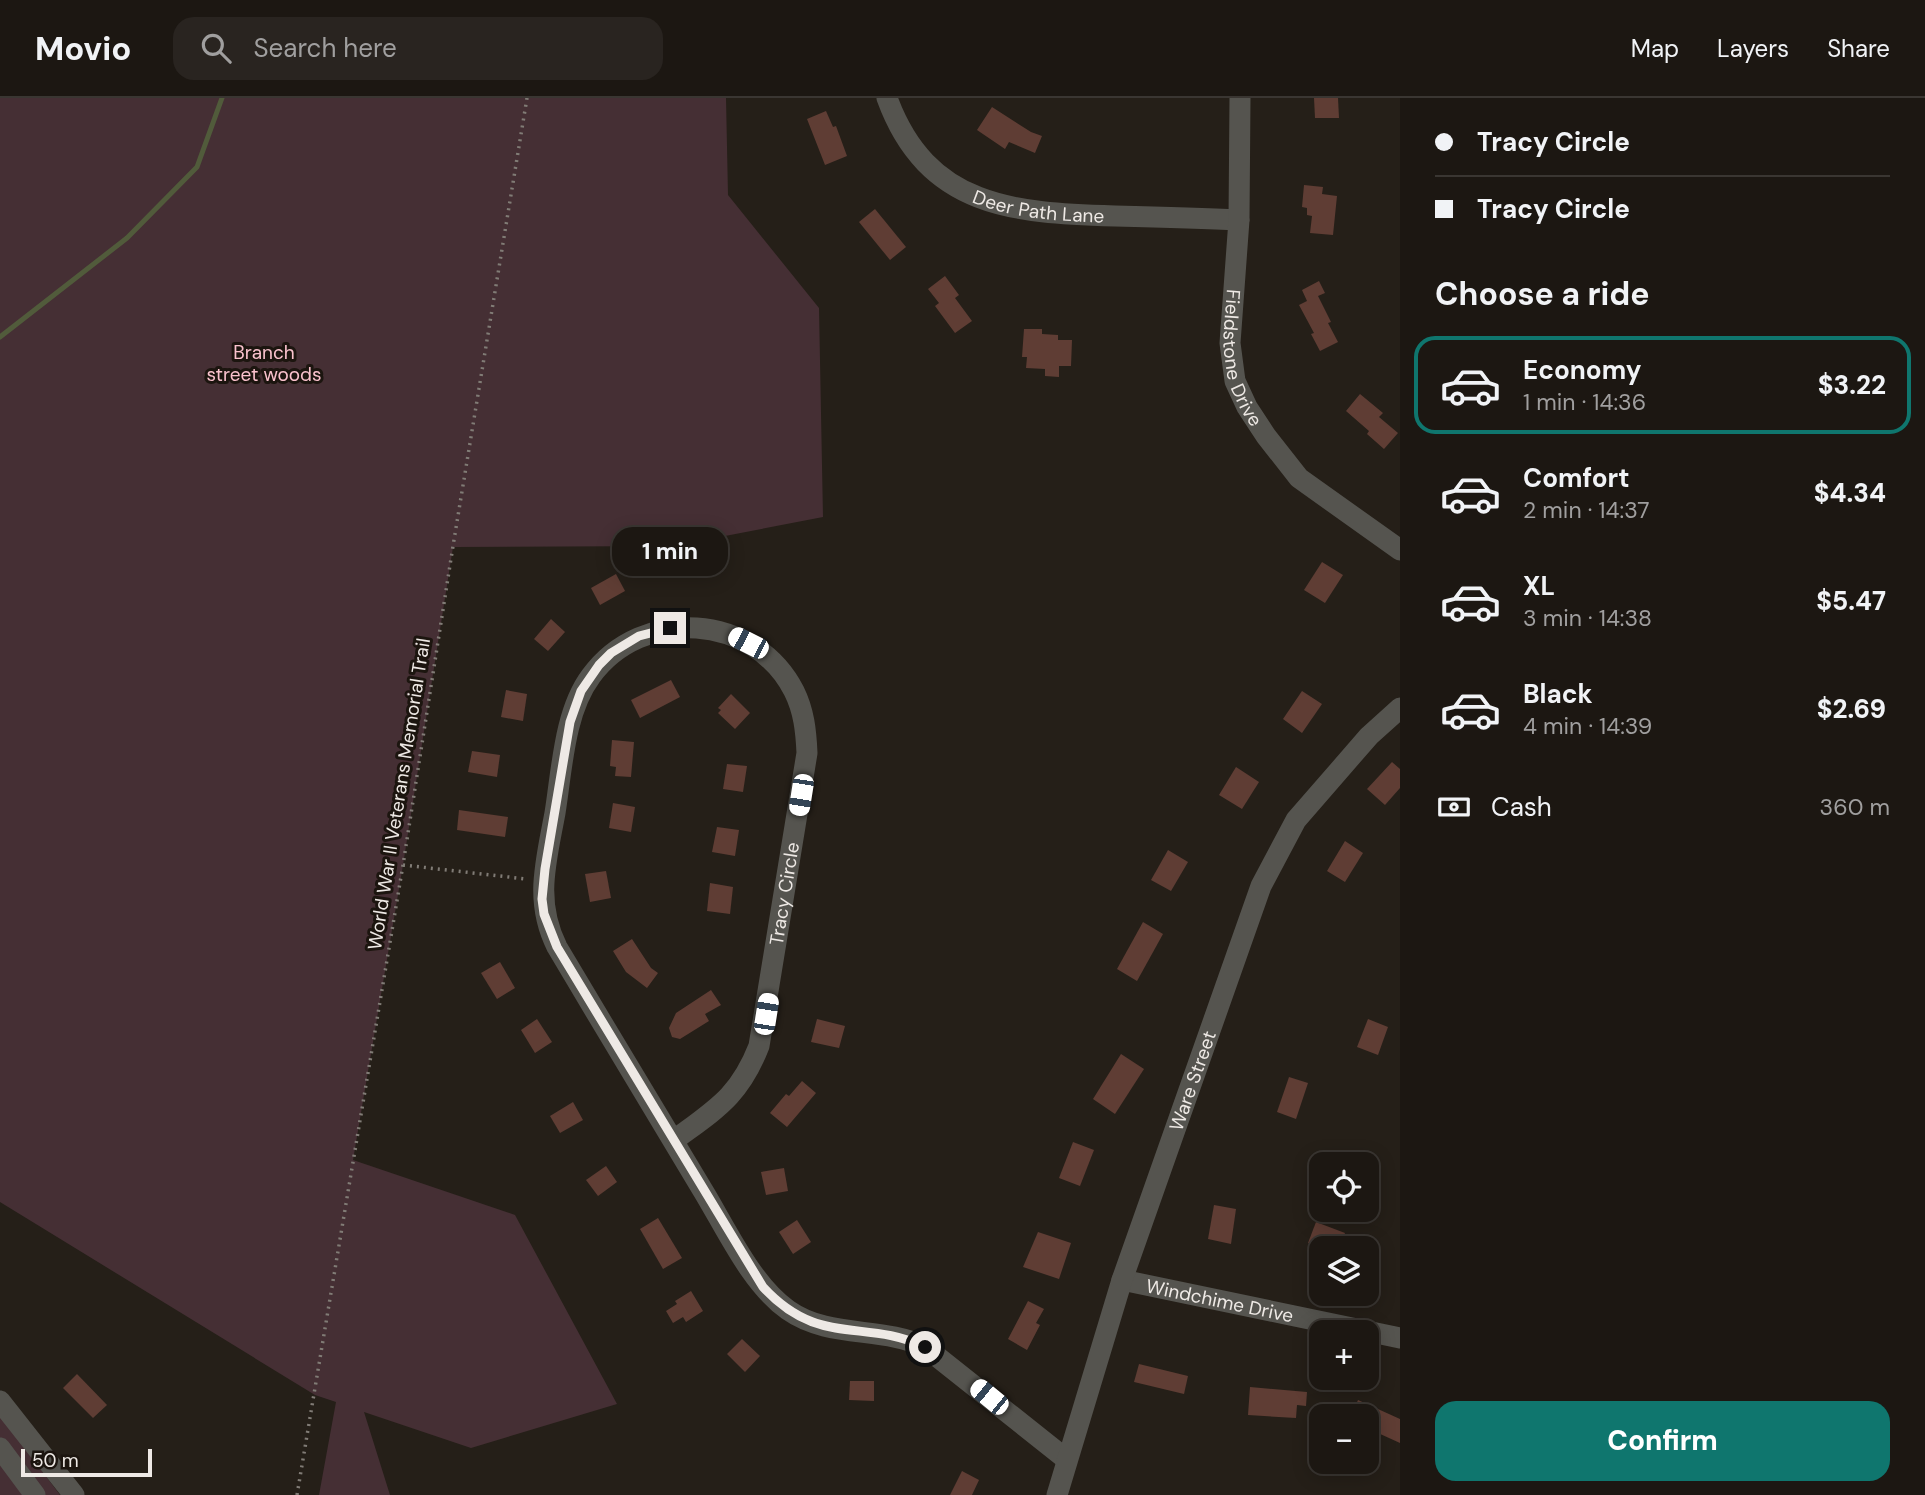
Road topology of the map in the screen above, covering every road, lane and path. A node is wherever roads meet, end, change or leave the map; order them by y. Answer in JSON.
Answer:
{"nodes":[{"id":1,"x":527,"y":98,"type":"edge"},
{"id":2,"x":887,"y":98,"type":"edge"},
{"id":3,"x":1240,"y":98,"type":"edge"},
{"id":4,"x":1239,"y":220,"type":"junction"},
{"id":5,"x":1400,"y":550,"type":"edge"},
{"id":6,"x":1400,"y":708,"type":"edge"},
{"id":7,"x":403,"y":865,"type":"junction"},
{"id":8,"x":544,"y":881,"type":"junction"},
{"id":9,"x":673,"y":1141,"type":"junction"},
{"id":10,"x":1122,"y":1280,"type":"junction"},
{"id":11,"x":1400,"y":1338,"type":"edge"},
{"id":12,"x":0,"y":1401,"type":"edge"},
{"id":13,"x":0,"y":1448,"type":"edge"},
{"id":14,"x":1066,"y":1459,"type":"junction"},
{"id":15,"x":35,"y":1495,"type":"edge"},
{"id":16,"x":74,"y":1495,"type":"edge"},
{"id":17,"x":297,"y":1495,"type":"edge"},
{"id":18,"x":1057,"y":1495,"type":"edge"}],
"edges":[{"from":1,"to":7,"type":"path","name":"World War II Veterans Memorial Trail"},
{"from":2,"to":4,"type":"street","name":"Deer Path Lane"},
{"from":3,"to":4,"type":"street","name":"Fieldstone Drive"},
{"from":4,"to":5,"type":"street","name":"Fieldstone Drive"},
{"from":6,"to":10,"type":"street","name":"Ware Street"},
{"from":7,"to":8,"type":"path"},
{"from":7,"to":17,"type":"path","name":"World War II Veterans Memorial Trail"},
{"from":8,"to":9,"type":"street","name":"Tracy Circle"},
{"from":8,"to":9,"type":"street","name":"Tracy Circle"},
{"from":9,"to":14,"type":"street","name":"Tracy Circle"},
{"from":10,"to":11,"type":"street","name":"Windchime Drive"},
{"from":10,"to":14,"type":"street","name":"Ware Street"},
{"from":12,"to":16,"type":"street"},
{"from":13,"to":15,"type":"street"},
{"from":14,"to":18,"type":"street","name":"Ware Street"}]}
